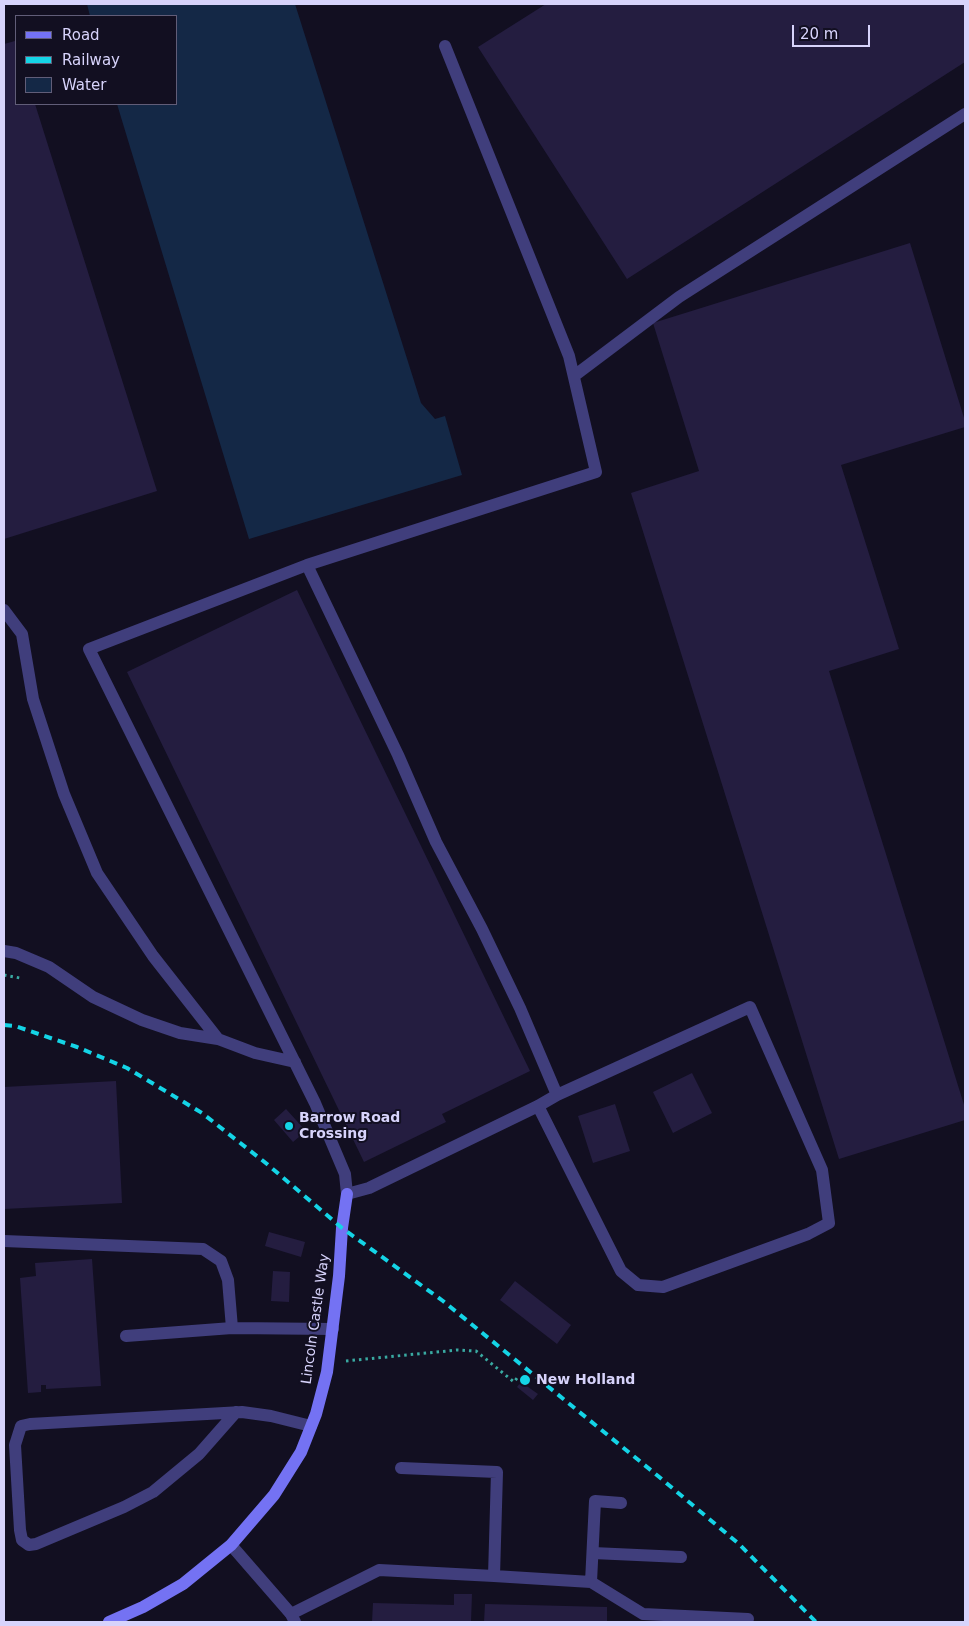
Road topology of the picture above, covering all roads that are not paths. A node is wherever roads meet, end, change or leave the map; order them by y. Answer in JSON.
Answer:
{"nodes":[{"id":1,"x":445,"y":46,"type":"dead end"},
{"id":2,"x":965,"y":114,"type":"edge"},
{"id":3,"x":574,"y":376,"type":"junction"},
{"id":4,"x":307,"y":565,"type":"junction"},
{"id":5,"x":4,"y":610,"type":"edge"},
{"id":6,"x":4,"y":951,"type":"edge"},
{"id":7,"x":218,"y":1039,"type":"junction"},
{"id":8,"x":294,"y":1062,"type":"junction"},
{"id":9,"x":557,"y":1095,"type":"junction"},
{"id":10,"x":538,"y":1106,"type":"junction"},
{"id":11,"x":347,"y":1194,"type":"junction"},
{"id":12,"x":4,"y":1240,"type":"edge"},
{"id":13,"x":232,"y":1328,"type":"junction"},
{"id":14,"x":333,"y":1329,"type":"junction"},
{"id":15,"x":126,"y":1336,"type":"dead end"},
{"id":16,"x":236,"y":1412,"type":"junction"},
{"id":17,"x":311,"y":1426,"type":"junction"},
{"id":18,"x":401,"y":1468,"type":"dead end"},
{"id":19,"x":621,"y":1502,"type":"dead end"},
{"id":20,"x":231,"y":1545,"type":"junction"},
{"id":21,"x":593,"y":1553,"type":"junction"},
{"id":22,"x":681,"y":1557,"type":"dead end"},
{"id":23,"x":494,"y":1576,"type":"junction"},
{"id":24,"x":591,"y":1582,"type":"junction"},
{"id":25,"x":293,"y":1618,"type":"edge"},
{"id":26,"x":748,"y":1619,"type":"dead end"},
{"id":27,"x":109,"y":1622,"type":"edge"}],
"edges":[{"from":1,"to":3,"type":"street"},
{"from":2,"to":3,"type":"street"},
{"from":3,"to":4,"type":"street"},
{"from":4,"to":8,"type":"street"},
{"from":4,"to":9,"type":"street"},
{"from":5,"to":7,"type":"street"},
{"from":6,"to":7,"type":"street"},
{"from":7,"to":8,"type":"street"},
{"from":8,"to":11,"type":"street"},
{"from":9,"to":10,"type":"street"},
{"from":9,"to":10,"type":"street"},
{"from":10,"to":11,"type":"street"},
{"from":11,"to":14,"type":"main road","name":"Lincoln Castle Way"},
{"from":12,"to":13,"type":"street"},
{"from":13,"to":14,"type":"street"},
{"from":13,"to":15,"type":"street"},
{"from":14,"to":17,"type":"main road","name":"Lincoln Castle Way"},
{"from":16,"to":16,"type":"street"},
{"from":16,"to":17,"type":"street"},
{"from":17,"to":20,"type":"main road","name":"Lincoln Castle Way"},
{"from":18,"to":23,"type":"street"},
{"from":19,"to":21,"type":"street"},
{"from":20,"to":25,"type":"street"},
{"from":20,"to":27,"type":"main road","name":"Lincoln Castle Way"},
{"from":21,"to":22,"type":"street"},
{"from":21,"to":24,"type":"street"},
{"from":23,"to":24,"type":"street"},
{"from":23,"to":25,"type":"street"},
{"from":24,"to":26,"type":"street"}]}
